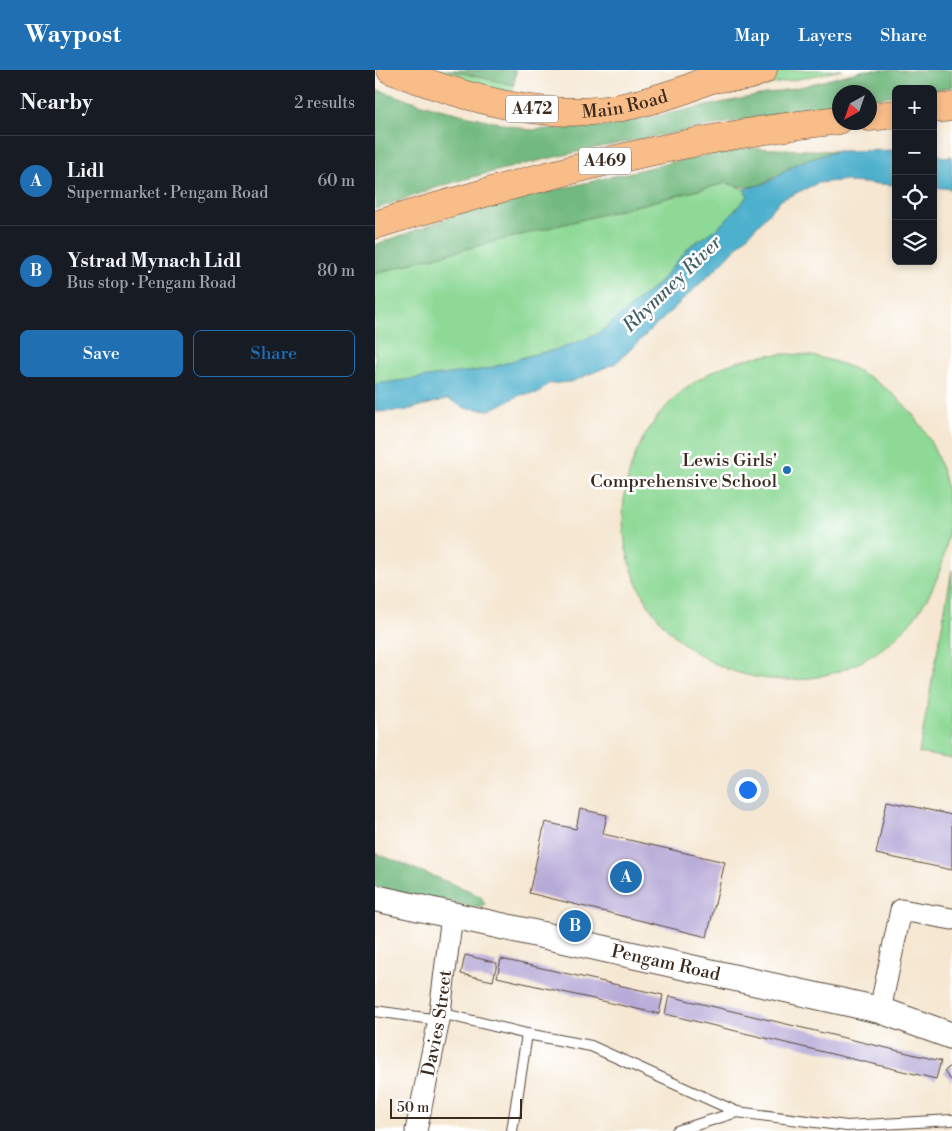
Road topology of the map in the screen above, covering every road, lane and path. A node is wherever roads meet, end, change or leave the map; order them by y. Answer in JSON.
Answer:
{"nodes":[{"id":1,"x":763,"y":70,"type":"edge"},
{"id":2,"x":400,"y":72,"type":"edge"},
{"id":3,"x":716,"y":74,"type":"edge"},
{"id":4,"x":952,"y":107,"type":"edge"},
{"id":5,"x":937,"y":109,"type":"edge"},
{"id":6,"x":892,"y":114,"type":"edge"},
{"id":7,"x":877,"y":115,"type":"edge"},
{"id":8,"x":832,"y":121,"type":"edge"},
{"id":9,"x":375,"y":225,"type":"edge"},
{"id":10,"x":375,"y":898,"type":"edge"},
{"id":11,"x":452,"y":915,"type":"junction"},
{"id":12,"x":952,"y":919,"type":"edge"},
{"id":13,"x":880,"y":1010,"type":"junction"},
{"id":14,"x":375,"y":1011,"type":"edge"},
{"id":15,"x":439,"y":1016,"type":"junction"},
{"id":16,"x":527,"y":1034,"type":"junction"},
{"id":17,"x":952,"y":1036,"type":"edge"},
{"id":18,"x":737,"y":1112,"type":"junction"},
{"id":19,"x":952,"y":1120,"type":"edge"},
{"id":20,"x":416,"y":1131,"type":"edge"},
{"id":21,"x":512,"y":1131,"type":"edge"},
{"id":22,"x":677,"y":1131,"type":"edge"}],
"edges":[{"from":1,"to":3,"type":"main road","number":"A472"},
{"from":2,"to":3,"type":"main road","name":"Main Road","number":"A472"},
{"from":4,"to":5,"type":"main road"},
{"from":6,"to":7,"type":"main road"},
{"from":8,"to":9,"type":"main road","number":"A469"},
{"from":10,"to":11,"type":"street","name":"Pengam Road"},
{"from":11,"to":13,"type":"street","name":"Pengam Road"},
{"from":11,"to":15,"type":"street","name":"Davies Street"},
{"from":12,"to":13,"type":"street"},
{"from":13,"to":17,"type":"street","name":"Pengam Road"},
{"from":14,"to":15,"type":"lane"},
{"from":15,"to":16,"type":"lane"},
{"from":15,"to":20,"type":"street","name":"Davies Street"},
{"from":16,"to":18,"type":"lane"},
{"from":16,"to":21,"type":"lane"},
{"from":18,"to":19,"type":"lane"},
{"from":18,"to":22,"type":"lane"}]}
